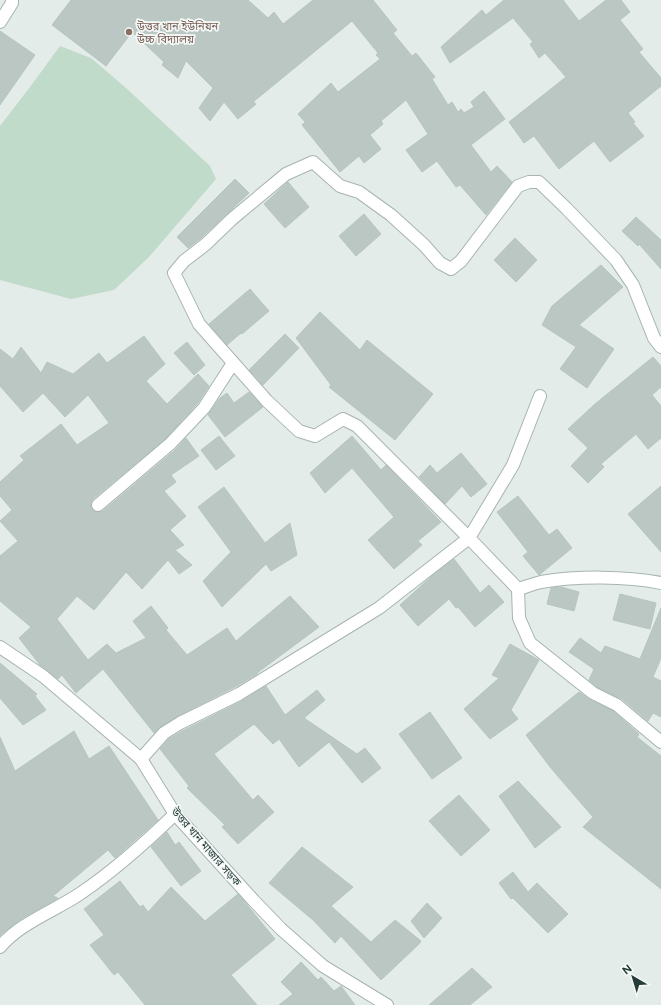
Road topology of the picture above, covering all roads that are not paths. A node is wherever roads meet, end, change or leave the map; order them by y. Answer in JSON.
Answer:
{"nodes":[{"id":1,"x":12,"y":0,"type":"edge"},
{"id":2,"x":0,"y":22,"type":"edge"},
{"id":3,"x":661,"y":347,"type":"edge"},
{"id":4,"x":233,"y":363,"type":"junction"},
{"id":5,"x":540,"y":396,"type":"dead end"},
{"id":6,"x":98,"y":505,"type":"dead end"},
{"id":7,"x":469,"y":538,"type":"junction"},
{"id":8,"x":661,"y":583,"type":"edge"},
{"id":9,"x":518,"y":589,"type":"junction"},
{"id":10,"x":0,"y":647,"type":"edge"},
{"id":11,"x":661,"y":742,"type":"edge"},
{"id":12,"x":141,"y":759,"type":"junction"},
{"id":13,"x":175,"y":814,"type":"junction"},
{"id":14,"x":0,"y":947,"type":"edge"},
{"id":15,"x":382,"y":1004,"type":"edge"}],
"edges":[{"from":1,"to":2,"type":"street"},
{"from":3,"to":4,"type":"street"},
{"from":4,"to":6,"type":"street"},
{"from":4,"to":7,"type":"street"},
{"from":5,"to":7,"type":"street"},
{"from":7,"to":9,"type":"street"},
{"from":7,"to":12,"type":"street"},
{"from":8,"to":9,"type":"street"},
{"from":9,"to":11,"type":"street"},
{"from":10,"to":12,"type":"street","name":"উত্তর খান মাজার সড়ক"},
{"from":12,"to":13,"type":"street","name":"উত্তর খান মাজার সড়ক"},
{"from":13,"to":14,"type":"street"},
{"from":13,"to":15,"type":"street","name":"উত্তর খান মাজার সড়ক"}]}
